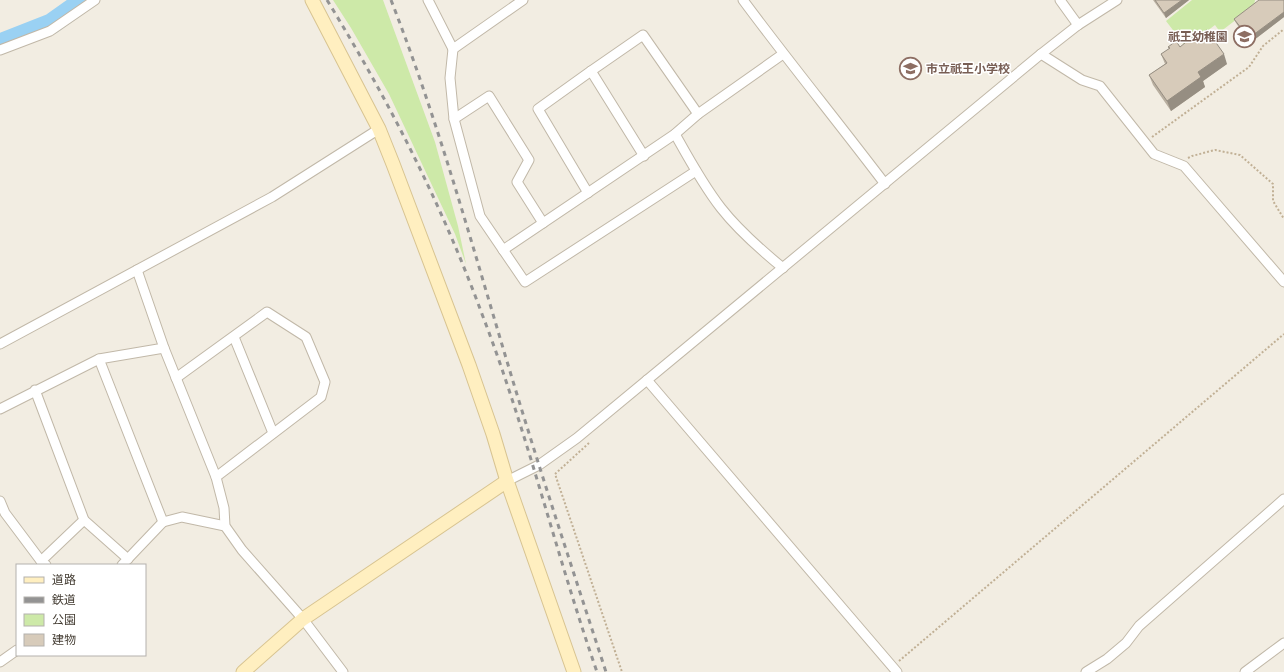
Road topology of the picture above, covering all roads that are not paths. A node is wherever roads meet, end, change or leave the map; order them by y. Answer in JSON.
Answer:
{"nodes":[{"id":1,"x":95,"y":0,"type":"edge"},
{"id":2,"x":312,"y":0,"type":"edge"},
{"id":3,"x":523,"y":0,"type":"edge"},
{"id":4,"x":743,"y":0,"type":"edge"},
{"id":5,"x":1060,"y":0,"type":"edge"},
{"id":6,"x":1117,"y":0,"type":"edge"},
{"id":7,"x":432,"y":1,"type":"edge"},
{"id":8,"x":1078,"y":25,"type":"junction"},
{"id":9,"x":453,"y":49,"type":"junction"},
{"id":10,"x":0,"y":50,"type":"edge"},
{"id":11,"x":783,"y":54,"type":"junction"},
{"id":12,"x":1041,"y":54,"type":"junction"},
{"id":13,"x":591,"y":71,"type":"junction"},
{"id":14,"x":698,"y":114,"type":"junction"},
{"id":15,"x":454,"y":119,"type":"junction"},
{"id":16,"x":379,"y":129,"type":"junction"},
{"id":17,"x":675,"y":134,"type":"junction"},
{"id":18,"x":644,"y":156,"type":"junction"},
{"id":19,"x":696,"y":171,"type":"junction"},
{"id":20,"x":885,"y":184,"type":"junction"},
{"id":21,"x":588,"y":193,"type":"junction"},
{"id":22,"x":543,"y":223,"type":"junction"},
{"id":23,"x":503,"y":250,"type":"junction"},
{"id":24,"x":784,"y":268,"type":"junction"},
{"id":25,"x":137,"y":270,"type":"junction"},
{"id":26,"x":1284,"y":282,"type":"edge"},
{"id":27,"x":234,"y":337,"type":"junction"},
{"id":28,"x":0,"y":344,"type":"edge"},
{"id":29,"x":164,"y":348,"type":"junction"},
{"id":30,"x":99,"y":359,"type":"junction"},
{"id":31,"x":176,"y":378,"type":"junction"},
{"id":32,"x":647,"y":380,"type":"junction"},
{"id":33,"x":35,"y":390,"type":"junction"},
{"id":34,"x":0,"y":409,"type":"edge"},
{"id":35,"x":273,"y":433,"type":"junction"},
{"id":36,"x":216,"y":477,"type":"junction"},
{"id":37,"x":507,"y":481,"type":"junction"},
{"id":38,"x":1284,"y":499,"type":"edge"},
{"id":39,"x":0,"y":501,"type":"edge"},
{"id":40,"x":3,"y":514,"type":"edge"},
{"id":41,"x":84,"y":520,"type":"junction"},
{"id":42,"x":162,"y":522,"type":"junction"},
{"id":43,"x":225,"y":526,"type":"junction"},
{"id":44,"x":125,"y":562,"type":"edge"},
{"id":45,"x":43,"y":563,"type":"edge"},
{"id":46,"x":303,"y":619,"type":"junction"},
{"id":47,"x":1284,"y":643,"type":"edge"},
{"id":48,"x":16,"y":651,"type":"edge"},
{"id":49,"x":0,"y":662,"type":"edge"},
{"id":50,"x":895,"y":669,"type":"edge"},
{"id":51,"x":243,"y":672,"type":"edge"},
{"id":52,"x":343,"y":672,"type":"edge"},
{"id":53,"x":574,"y":672,"type":"edge"},
{"id":54,"x":1086,"y":672,"type":"edge"},
{"id":55,"x":1245,"y":672,"type":"edge"}],
"edges":[{"from":1,"to":10,"type":"street"},
{"from":2,"to":16,"type":"street"},
{"from":3,"to":9,"type":"street"},
{"from":4,"to":11,"type":"street"},
{"from":5,"to":8,"type":"street"},
{"from":6,"to":8,"type":"street"},
{"from":7,"to":9,"type":"street"},
{"from":8,"to":12,"type":"street"},
{"from":9,"to":15,"type":"street"},
{"from":11,"to":14,"type":"street"},
{"from":11,"to":20,"type":"street"},
{"from":12,"to":20,"type":"street"},
{"from":12,"to":26,"type":"street"},
{"from":13,"to":14,"type":"street"},
{"from":13,"to":18,"type":"street"},
{"from":13,"to":21,"type":"street"},
{"from":14,"to":17,"type":"street"},
{"from":15,"to":22,"type":"street"},
{"from":15,"to":23,"type":"street"},
{"from":16,"to":25,"type":"street"},
{"from":16,"to":37,"type":"street"},
{"from":17,"to":18,"type":"street"},
{"from":17,"to":19,"type":"street"},
{"from":18,"to":21,"type":"street"},
{"from":19,"to":23,"type":"street"},
{"from":19,"to":24,"type":"street"},
{"from":20,"to":24,"type":"street"},
{"from":21,"to":22,"type":"street"},
{"from":22,"to":23,"type":"street"},
{"from":24,"to":32,"type":"street"},
{"from":25,"to":28,"type":"street"},
{"from":25,"to":29,"type":"street"},
{"from":27,"to":31,"type":"street"},
{"from":27,"to":35,"type":"street"},
{"from":27,"to":35,"type":"street"},
{"from":29,"to":30,"type":"street"},
{"from":29,"to":31,"type":"street"},
{"from":30,"to":33,"type":"street"},
{"from":30,"to":42,"type":"street"},
{"from":31,"to":36,"type":"street"},
{"from":32,"to":37,"type":"street"},
{"from":32,"to":50,"type":"street"},
{"from":33,"to":34,"type":"street"},
{"from":33,"to":41,"type":"street"},
{"from":35,"to":36,"type":"street"},
{"from":36,"to":43,"type":"street"},
{"from":37,"to":46,"type":"street"},
{"from":37,"to":53,"type":"street"},
{"from":38,"to":54,"type":"street"},
{"from":39,"to":40,"type":"street"},
{"from":40,"to":45,"type":"street"},
{"from":41,"to":44,"type":"street"},
{"from":41,"to":45,"type":"street"},
{"from":42,"to":43,"type":"street"},
{"from":42,"to":44,"type":"street"},
{"from":43,"to":46,"type":"street"},
{"from":46,"to":51,"type":"street"},
{"from":46,"to":52,"type":"street"},
{"from":47,"to":55,"type":"street"},
{"from":48,"to":49,"type":"street"}]}
